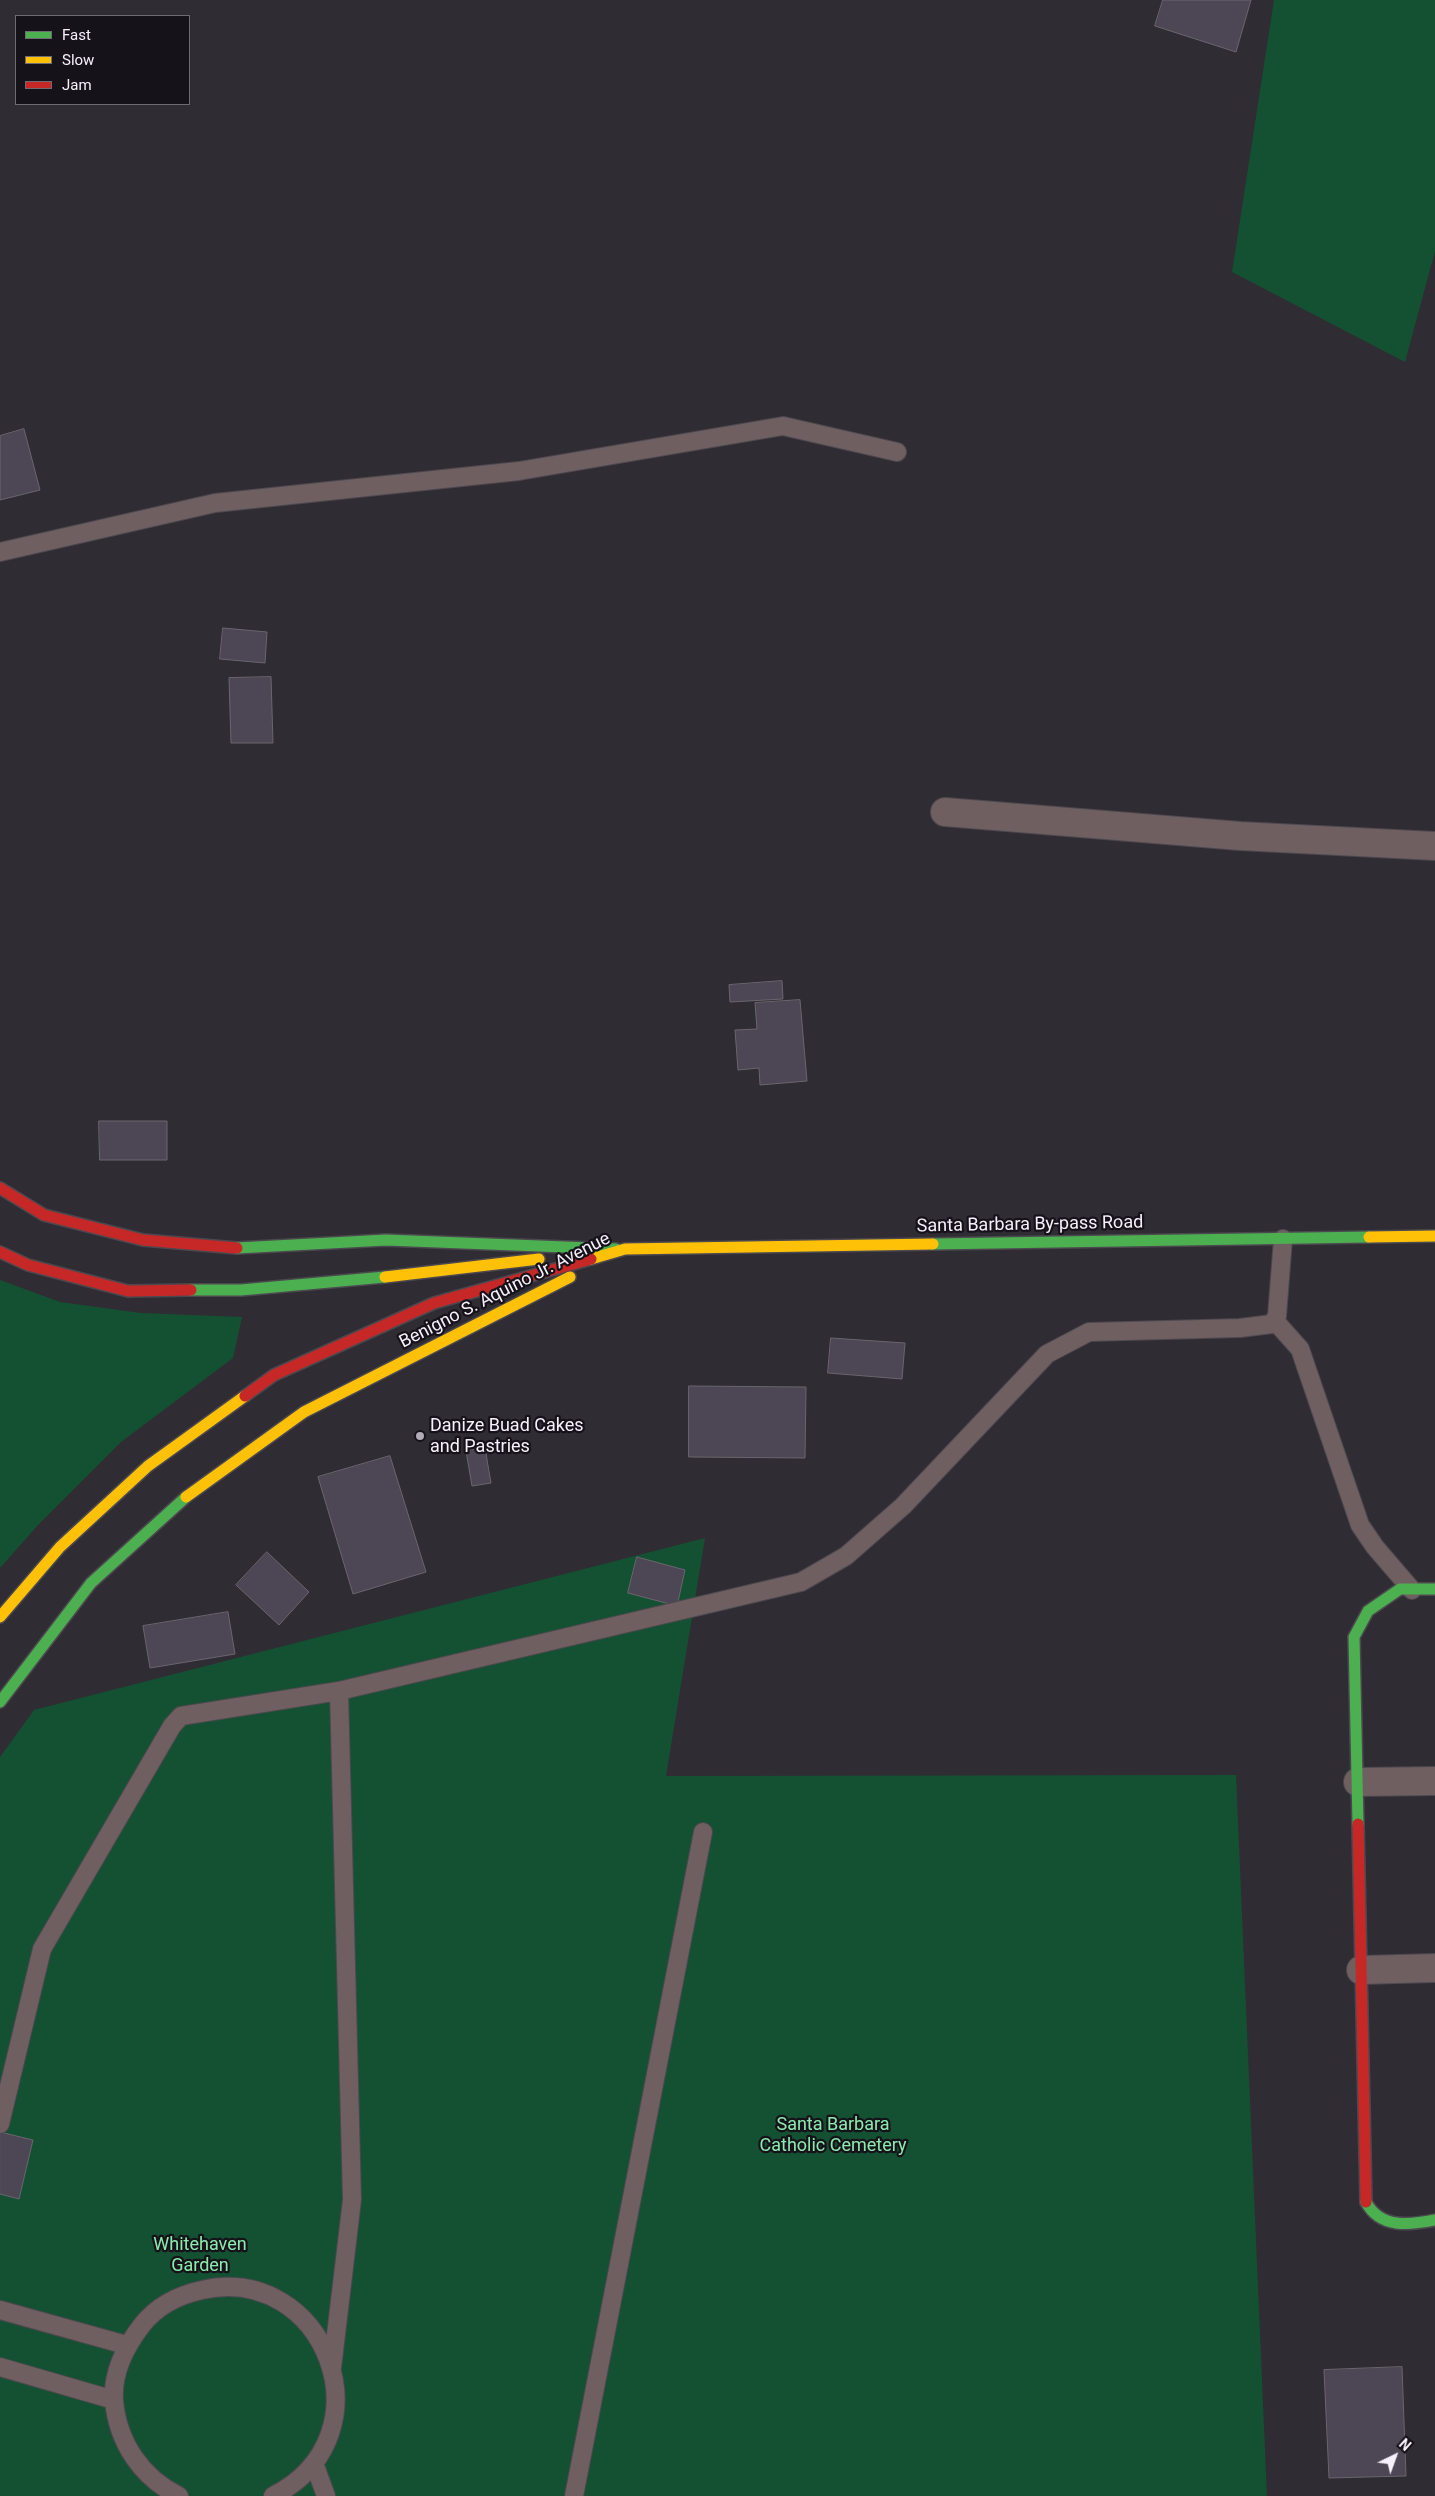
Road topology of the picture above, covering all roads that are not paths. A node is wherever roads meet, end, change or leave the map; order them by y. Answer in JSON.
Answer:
{"nodes":[{"id":1,"x":897,"y":452,"type":"dead end"},
{"id":2,"x":0,"y":552,"type":"edge"},
{"id":3,"x":945,"y":812,"type":"dead end"},
{"id":4,"x":1435,"y":846,"type":"edge"},
{"id":5,"x":0,"y":1188,"type":"edge"},
{"id":6,"x":1435,"y":1236,"type":"edge"},
{"id":7,"x":1283,"y":1239,"type":"junction"},
{"id":8,"x":625,"y":1249,"type":"junction"},
{"id":9,"x":0,"y":1252,"type":"edge"},
{"id":10,"x":1275,"y":1321,"type":"junction"},
{"id":11,"x":1435,"y":1589,"type":"edge"},
{"id":12,"x":1412,"y":1590,"type":"junction"},
{"id":13,"x":0,"y":1617,"type":"edge"},
{"id":14,"x":339,"y":1691,"type":"junction"},
{"id":15,"x":0,"y":1702,"type":"edge"},
{"id":16,"x":1435,"y":1781,"type":"edge"},
{"id":17,"x":1358,"y":1782,"type":"junction"},
{"id":18,"x":703,"y":1832,"type":"dead end"},
{"id":19,"x":1435,"y":1968,"type":"edge"},
{"id":20,"x":1361,"y":1970,"type":"junction"},
{"id":21,"x":0,"y":2124,"type":"edge"},
{"id":22,"x":1435,"y":2220,"type":"edge"},
{"id":23,"x":0,"y":2310,"type":"edge"},
{"id":24,"x":126,"y":2345,"type":"junction"},
{"id":25,"x":0,"y":2367,"type":"edge"},
{"id":26,"x":332,"y":2368,"type":"junction"},
{"id":27,"x":114,"y":2400,"type":"junction"},
{"id":28,"x":314,"y":2463,"type":"junction"},
{"id":29,"x":179,"y":2496,"type":"edge"},
{"id":30,"x":272,"y":2496,"type":"edge"},
{"id":31,"x":326,"y":2496,"type":"edge"},
{"id":32,"x":574,"y":2496,"type":"edge"}],
"edges":[{"from":1,"to":2,"type":"lane"},
{"from":3,"to":4,"type":"street"},
{"from":5,"to":8,"type":"main road"},
{"from":6,"to":7,"type":"main road","name":"Santa Barbara By-pass Road"},
{"from":7,"to":8,"type":"main road","name":"Santa Barbara By-pass Road"},
{"from":7,"to":10,"type":"lane"},
{"from":8,"to":9,"type":"main road"},
{"from":8,"to":13,"type":"main road","name":"Benigno S. Aquino Jr. Avenue"},
{"from":8,"to":15,"type":"main road","name":"Benigno S. Aquino Jr. Avenue"},
{"from":10,"to":12,"type":"lane"},
{"from":10,"to":14,"type":"lane"},
{"from":11,"to":12,"type":"main road"},
{"from":12,"to":17,"type":"main road"},
{"from":14,"to":21,"type":"lane"},
{"from":14,"to":26,"type":"lane"},
{"from":16,"to":17,"type":"street"},
{"from":17,"to":20,"type":"main road"},
{"from":18,"to":32,"type":"lane"},
{"from":19,"to":20,"type":"street"},
{"from":20,"to":22,"type":"main road"},
{"from":23,"to":24,"type":"lane"},
{"from":24,"to":26,"type":"lane"},
{"from":24,"to":27,"type":"lane"},
{"from":25,"to":27,"type":"lane"},
{"from":26,"to":28,"type":"lane"},
{"from":27,"to":29,"type":"lane"},
{"from":28,"to":30,"type":"lane"},
{"from":28,"to":31,"type":"lane"}]}
